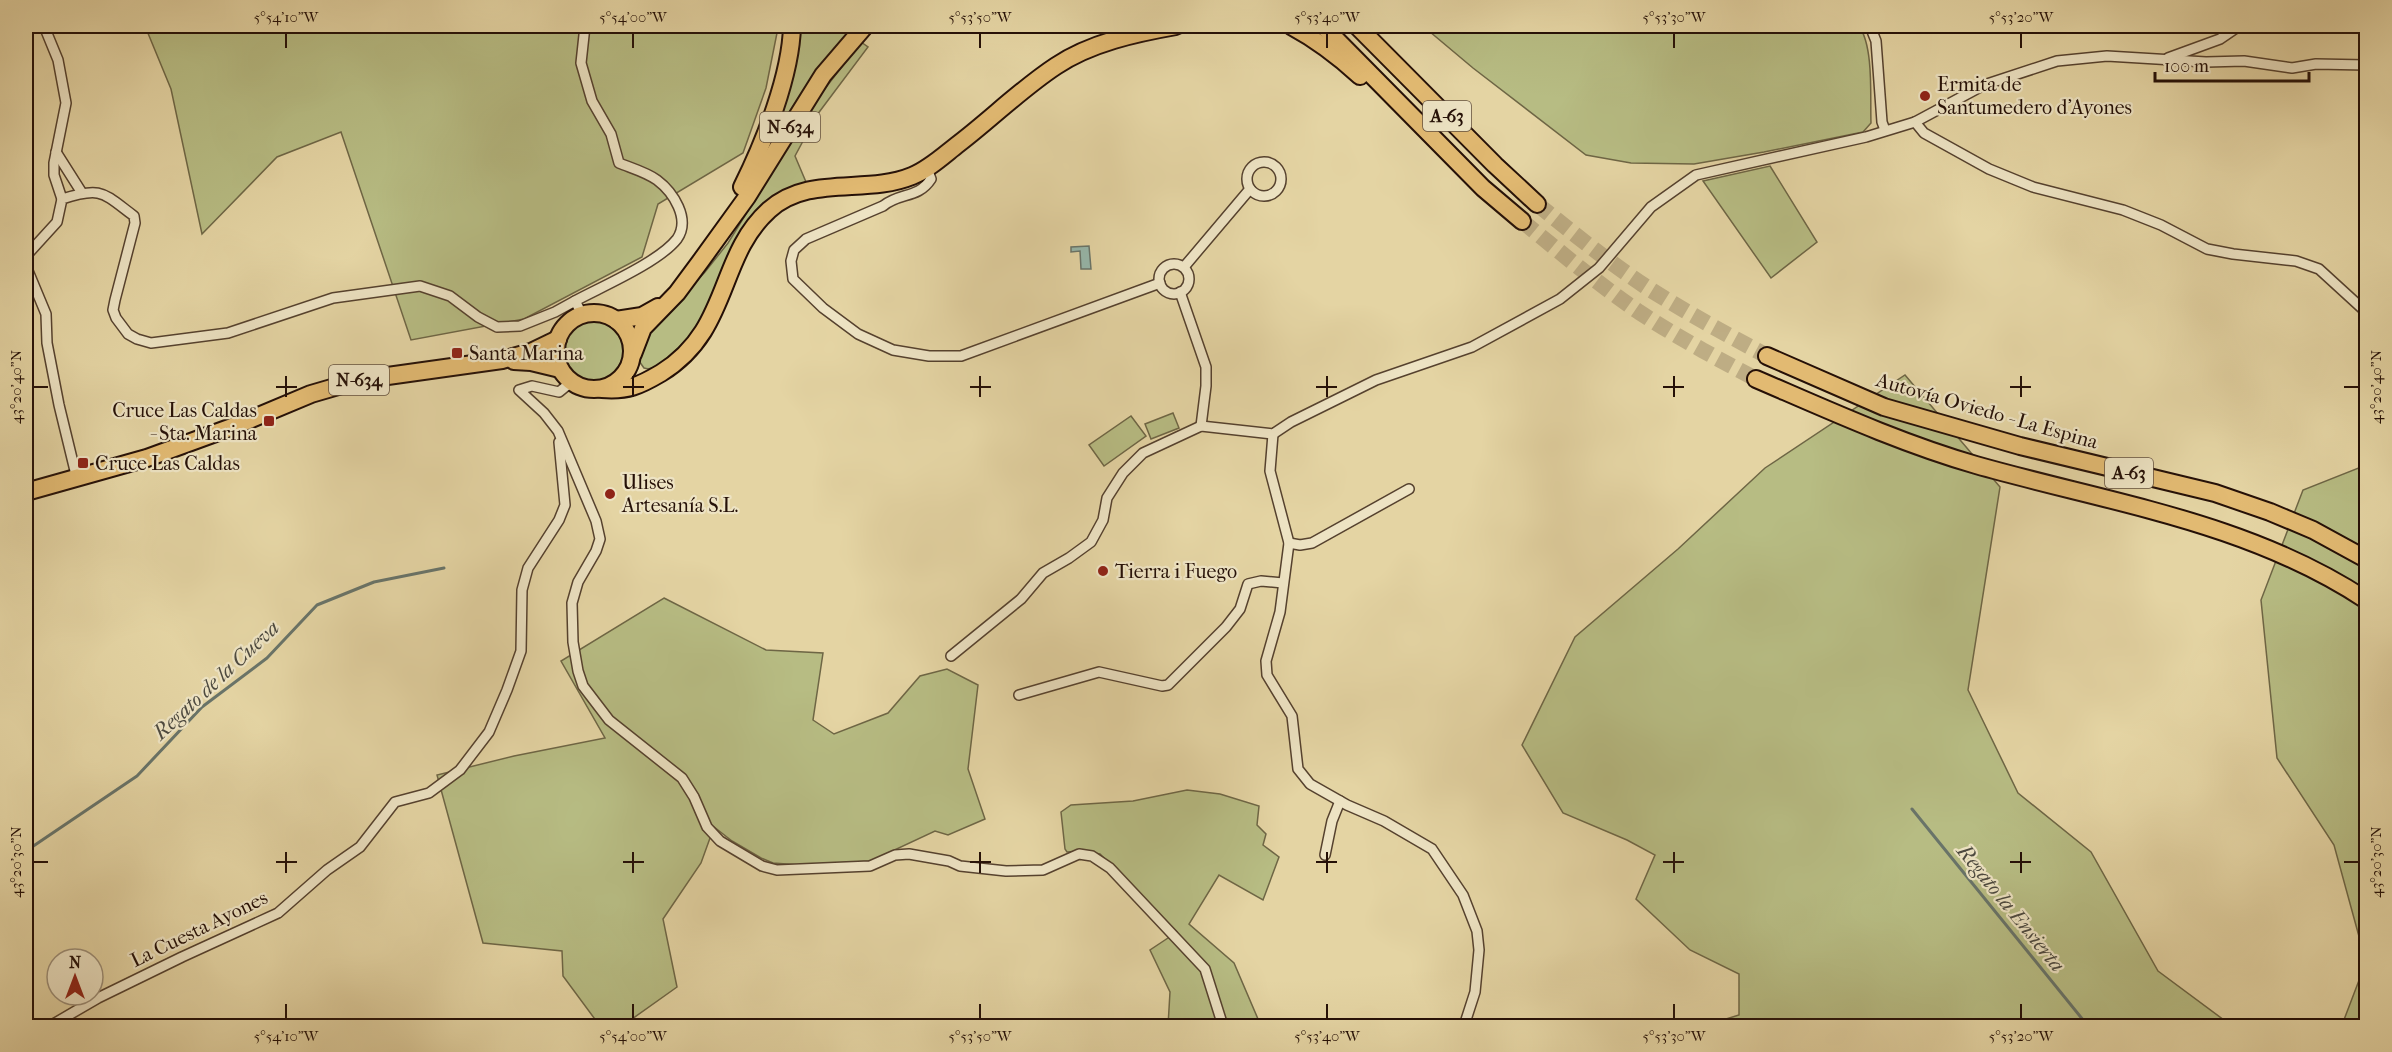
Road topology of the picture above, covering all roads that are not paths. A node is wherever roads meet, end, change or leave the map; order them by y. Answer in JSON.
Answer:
{"nodes":[{"id":1,"x":44,"y":26,"type":"edge"},
{"id":2,"x":585,"y":26,"type":"edge"},
{"id":3,"x":792,"y":26,"type":"edge"},
{"id":4,"x":866,"y":26,"type":"edge"},
{"id":5,"x":1291,"y":26,"type":"edge"},
{"id":6,"x":1323,"y":26,"type":"edge"},
{"id":7,"x":1357,"y":26,"type":"edge"},
{"id":8,"x":1369,"y":26,"type":"edge"},
{"id":9,"x":1870,"y":26,"type":"edge"},
{"id":10,"x":2239,"y":26,"type":"edge"},
{"id":11,"x":1169,"y":27,"type":"edge"},
{"id":12,"x":2162,"y":60,"type":"junction"},
{"id":13,"x":2367,"y":65,"type":"edge"},
{"id":14,"x":1915,"y":122,"type":"junction"},
{"id":15,"x":1454,"y":124,"type":"junction"},
{"id":16,"x":1885,"y":130,"type":"junction"},
{"id":17,"x":56,"y":152,"type":"junction"},
{"id":18,"x":927,"y":168,"type":"junction"},
{"id":19,"x":1483,"y":188,"type":"junction"},
{"id":20,"x":1250,"y":189,"type":"dead end"},
{"id":21,"x":82,"y":193,"type":"junction"},
{"id":22,"x":62,"y":199,"type":"junction"},
{"id":23,"x":1537,"y":204,"type":"tunnel mouth"},
{"id":24,"x":1522,"y":221,"type":"tunnel mouth"},
{"id":25,"x":721,"y":233,"type":"junction"},
{"id":26,"x":26,"y":256,"type":"edge"},
{"id":27,"x":26,"y":266,"type":"edge"},
{"id":28,"x":1184,"y":267,"type":"junction"},
{"id":29,"x":1160,"y":283,"type":"junction"},
{"id":30,"x":1180,"y":292,"type":"junction"},
{"id":31,"x":664,"y":304,"type":"junction"},
{"id":32,"x":578,"y":307,"type":"junction"},
{"id":33,"x":2367,"y":312,"type":"edge"},
{"id":34,"x":616,"y":321,"type":"junction"},
{"id":35,"x":558,"y":339,"type":"junction"},
{"id":36,"x":1767,"y":356,"type":"tunnel mouth"},
{"id":37,"x":632,"y":359,"type":"junction"},
{"id":38,"x":502,"y":360,"type":"junction"},
{"id":39,"x":657,"y":375,"type":"junction"},
{"id":40,"x":565,"y":376,"type":"junction"},
{"id":41,"x":1756,"y":379,"type":"tunnel mouth"},
{"id":42,"x":602,"y":389,"type":"junction"},
{"id":43,"x":1201,"y":426,"type":"junction"},
{"id":44,"x":558,"y":431,"type":"junction"},
{"id":45,"x":1273,"y":434,"type":"junction"},
{"id":46,"x":77,"y":479,"type":"junction"},
{"id":47,"x":1408,"y":489,"type":"dead end"},
{"id":48,"x":29,"y":491,"type":"edge"},
{"id":49,"x":1289,"y":543,"type":"junction"},
{"id":50,"x":2367,"y":559,"type":"edge"},
{"id":51,"x":1282,"y":583,"type":"junction"},
{"id":52,"x":2367,"y":600,"type":"edge"},
{"id":53,"x":951,"y":656,"type":"dead end"},
{"id":54,"x":1019,"y":695,"type":"dead end"},
{"id":55,"x":1340,"y":801,"type":"junction"},
{"id":56,"x":1325,"y":855,"type":"dead end"},
{"id":57,"x":50,"y":1026,"type":"edge"},
{"id":58,"x":1223,"y":1026,"type":"edge"},
{"id":59,"x":1464,"y":1026,"type":"edge"}],
"edges":[{"from":1,"to":17,"type":"street"},
{"from":2,"to":32,"type":"street"},
{"from":3,"to":25,"type":"highway"},
{"from":4,"to":25,"type":"highway","number":"N-634"},
{"from":5,"to":19,"type":"highway"},
{"from":6,"to":19,"type":"highway","number":"A-63"},
{"from":7,"to":15,"type":"highway","number":"A-63"},
{"from":8,"to":15,"type":"highway"},
{"from":9,"to":16,"type":"street"},
{"from":10,"to":12,"type":"street"},
{"from":11,"to":18,"type":"highway"},
{"from":12,"to":13,"type":"street"},
{"from":12,"to":14,"type":"street"},
{"from":14,"to":16,"type":"street"},
{"from":14,"to":33,"type":"street"},
{"from":15,"to":23,"type":"highway","number":"A-63"},
{"from":16,"to":45,"type":"street"},
{"from":17,"to":21,"type":"street"},
{"from":17,"to":22,"type":"street"},
{"from":18,"to":29,"type":"street"},
{"from":18,"to":39,"type":"highway"},
{"from":19,"to":24,"type":"highway","number":"A-63"},
{"from":20,"to":28,"type":"street"},
{"from":21,"to":22,"type":"street"},
{"from":21,"to":32,"type":"street"},
{"from":22,"to":26,"type":"street"},
{"from":25,"to":31,"type":"highway","number":"N-634"},
{"from":27,"to":46,"type":"street"},
{"from":28,"to":29,"type":"street"},
{"from":28,"to":30,"type":"street"},
{"from":29,"to":30,"type":"street"},
{"from":30,"to":43,"type":"street"},
{"from":31,"to":34,"type":"highway","number":"N-634"},
{"from":31,"to":37,"type":"highway","number":"N-634"},
{"from":32,"to":34,"type":"highway","number":"N-634"},
{"from":32,"to":35,"type":"highway","number":"N-634"},
{"from":34,"to":37,"type":"highway"},
{"from":35,"to":38,"type":"highway","number":"N-634"},
{"from":35,"to":40,"type":"highway"},
{"from":36,"to":50,"type":"highway","name":"Autovía Oviedo - La Espina","number":"A-63"},
{"from":37,"to":39,"type":"highway"},
{"from":37,"to":42,"type":"highway","number":"N-634"},
{"from":38,"to":40,"type":"highway","number":"N-634"},
{"from":38,"to":46,"type":"highway","number":"N-634"},
{"from":39,"to":42,"type":"highway"},
{"from":40,"to":42,"type":"highway","number":"N-634"},
{"from":40,"to":44,"type":"street"},
{"from":41,"to":52,"type":"highway","number":"A-63"},
{"from":43,"to":45,"type":"street"},
{"from":43,"to":53,"type":"street"},
{"from":44,"to":57,"type":"street","name":"La Cuesta Ayones"},
{"from":44,"to":58,"type":"street"},
{"from":45,"to":49,"type":"street"},
{"from":46,"to":48,"type":"highway","number":"N-634"},
{"from":47,"to":49,"type":"street"},
{"from":49,"to":51,"type":"street"},
{"from":51,"to":54,"type":"street"},
{"from":51,"to":55,"type":"street"},
{"from":55,"to":56,"type":"street"},
{"from":55,"to":59,"type":"street"}]}
